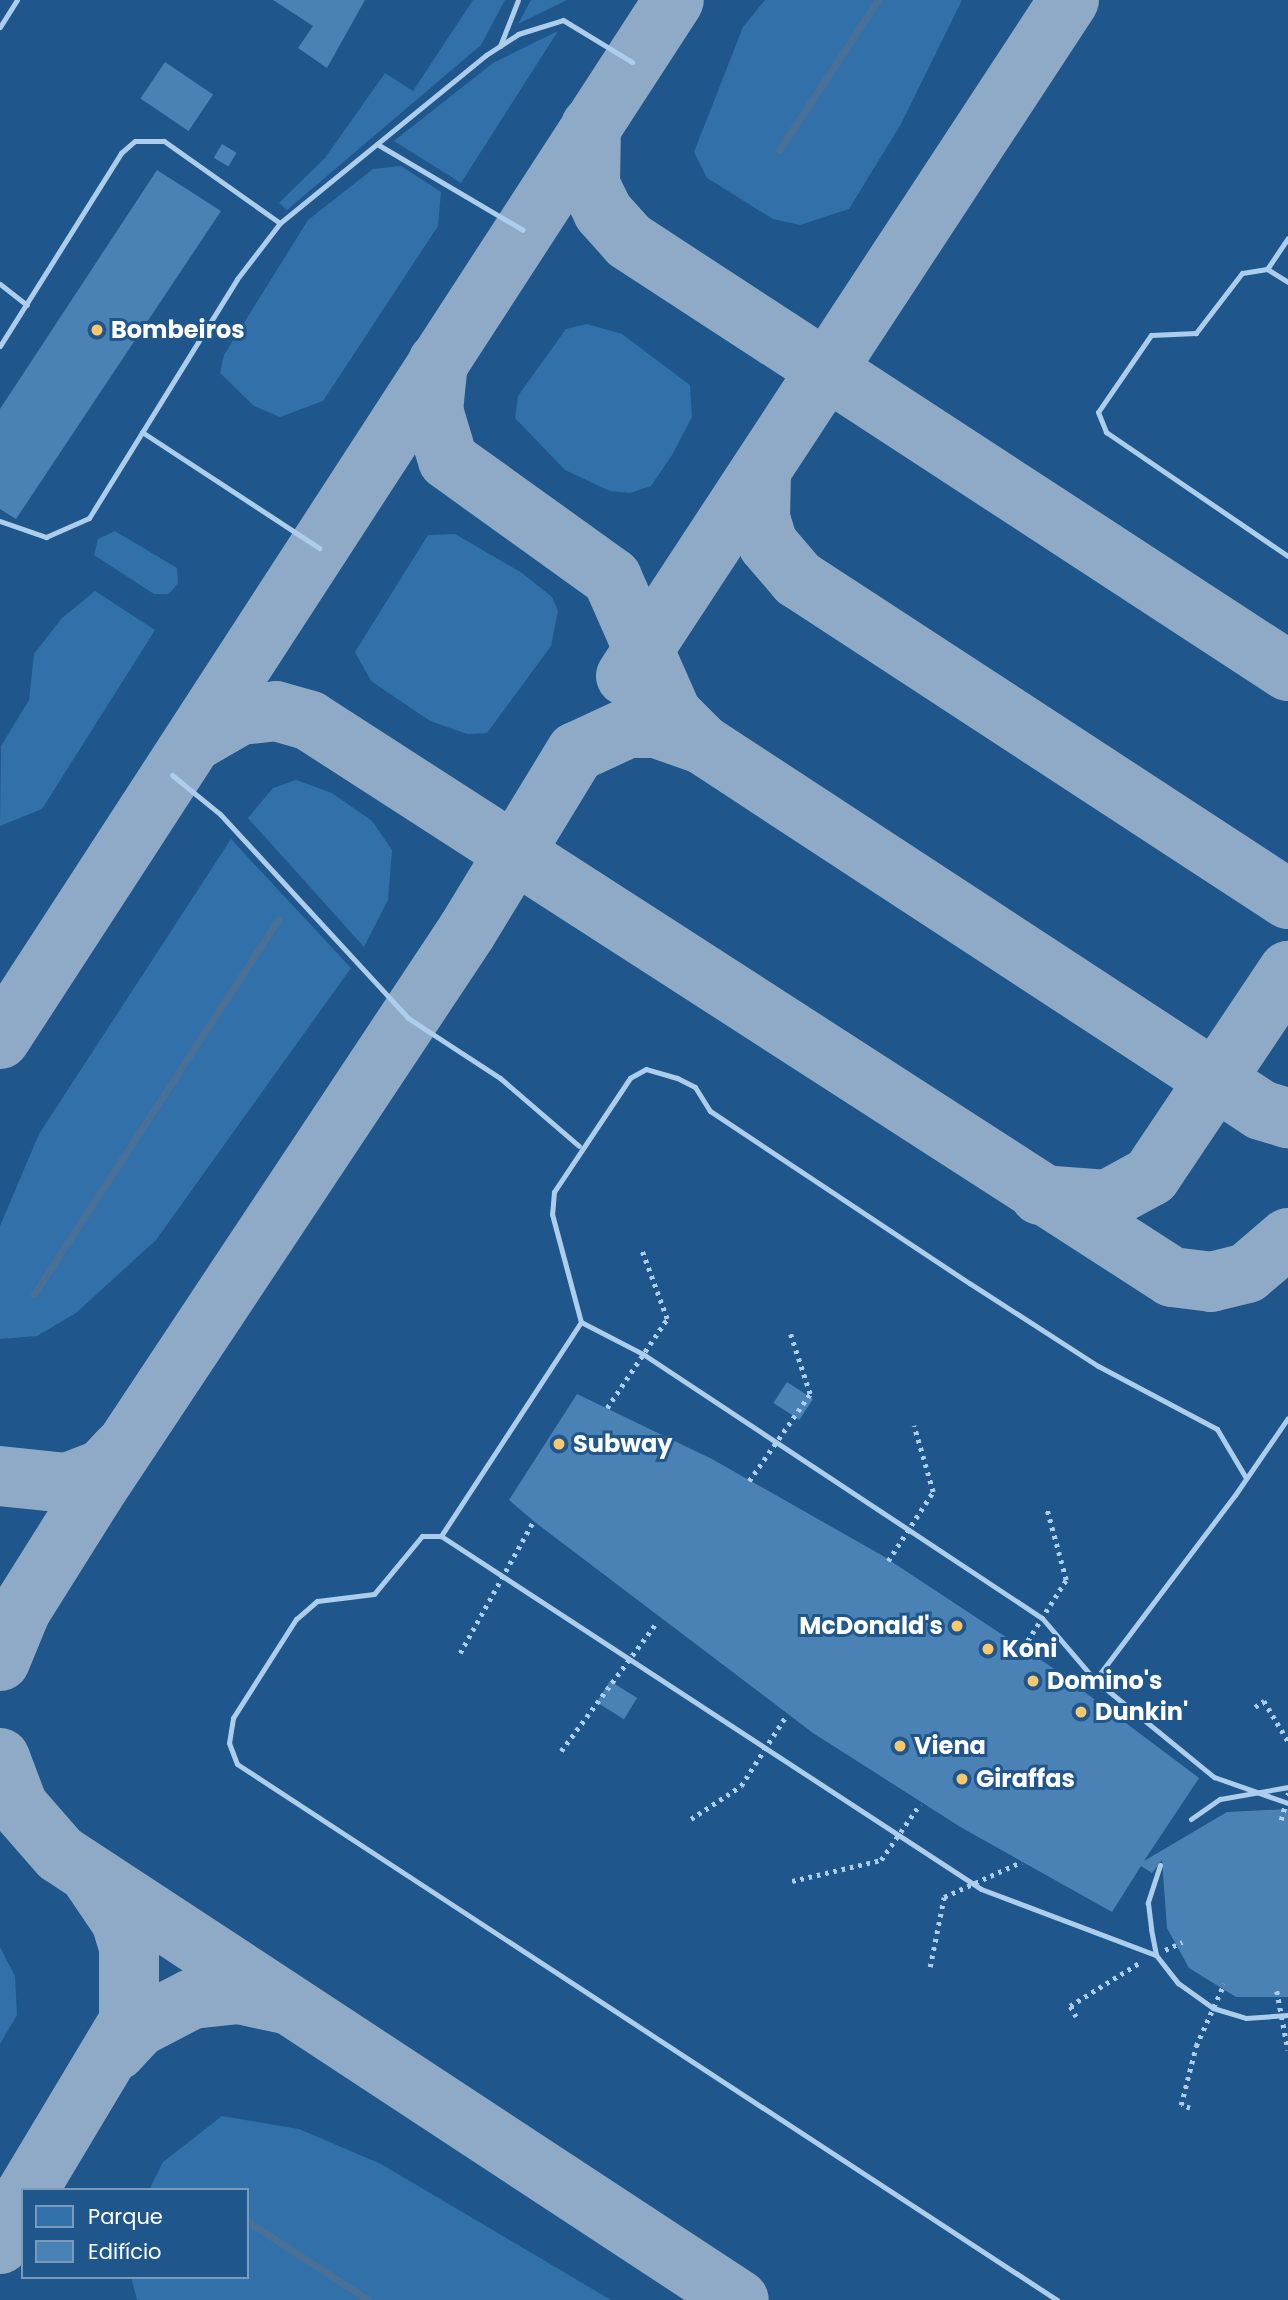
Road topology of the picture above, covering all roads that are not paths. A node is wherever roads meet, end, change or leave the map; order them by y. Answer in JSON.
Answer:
{"nodes":[{"id":1,"x":18,"y":0,"type":"edge"},
{"id":2,"x":518,"y":0,"type":"edge"},
{"id":3,"x":0,"y":27,"type":"edge"},
{"id":4,"x":499,"y":46,"type":"junction"},
{"id":5,"x":632,"y":62,"type":"dead end"},
{"id":6,"x":377,"y":144,"type":"junction"},
{"id":7,"x":280,"y":223,"type":"junction"},
{"id":8,"x":523,"y":230,"type":"dead end"},
{"id":9,"x":1288,"y":237,"type":"edge"},
{"id":10,"x":1268,"y":269,"type":"junction"},
{"id":11,"x":1288,"y":282,"type":"edge"},
{"id":12,"x":0,"y":284,"type":"edge"},
{"id":13,"x":27,"y":305,"type":"junction"},
{"id":14,"x":0,"y":346,"type":"edge"},
{"id":15,"x":142,"y":432,"type":"junction"},
{"id":16,"x":0,"y":521,"type":"edge"},
{"id":17,"x":319,"y":548,"type":"dead end"},
{"id":18,"x":1288,"y":556,"type":"edge"},
{"id":19,"x":172,"y":775,"type":"dead end"},
{"id":20,"x":579,"y":1146,"type":"junction"},
{"id":21,"x":582,"y":1322,"type":"junction"},
{"id":22,"x":1288,"y":1418,"type":"edge"},
{"id":23,"x":1246,"y":1478,"type":"junction"},
{"id":24,"x":441,"y":1536,"type":"junction"},
{"id":25,"x":1095,"y":1679,"type":"junction"},
{"id":26,"x":1288,"y":1787,"type":"edge"},
{"id":27,"x":1243,"y":1791,"type":"junction"},
{"id":28,"x":1288,"y":1802,"type":"edge"},
{"id":29,"x":1191,"y":1819,"type":"dead end"},
{"id":30,"x":1160,"y":1865,"type":"dead end"},
{"id":31,"x":1156,"y":1955,"type":"junction"},
{"id":32,"x":1288,"y":2015,"type":"edge"},
{"id":33,"x":1057,"y":2300,"type":"edge"}],
"edges":[{"from":1,"to":3,"type":"lane"},
{"from":2,"to":4,"type":"lane"},
{"from":4,"to":5,"type":"lane"},
{"from":4,"to":6,"type":"lane"},
{"from":6,"to":7,"type":"lane"},
{"from":6,"to":8,"type":"lane"},
{"from":7,"to":13,"type":"lane"},
{"from":7,"to":15,"type":"lane"},
{"from":9,"to":10,"type":"lane"},
{"from":10,"to":11,"type":"lane"},
{"from":10,"to":18,"type":"lane"},
{"from":12,"to":13,"type":"lane"},
{"from":13,"to":14,"type":"lane"},
{"from":15,"to":16,"type":"lane"},
{"from":15,"to":17,"type":"lane"},
{"from":19,"to":20,"type":"lane"},
{"from":20,"to":21,"type":"lane"},
{"from":20,"to":23,"type":"lane"},
{"from":21,"to":24,"type":"lane"},
{"from":21,"to":25,"type":"lane"},
{"from":22,"to":23,"type":"lane"},
{"from":23,"to":25,"type":"lane"},
{"from":24,"to":31,"type":"lane"},
{"from":24,"to":33,"type":"lane"},
{"from":25,"to":27,"type":"lane"},
{"from":26,"to":27,"type":"lane"},
{"from":27,"to":28,"type":"lane"},
{"from":27,"to":29,"type":"lane"},
{"from":30,"to":31,"type":"lane"},
{"from":31,"to":32,"type":"lane"}]}
